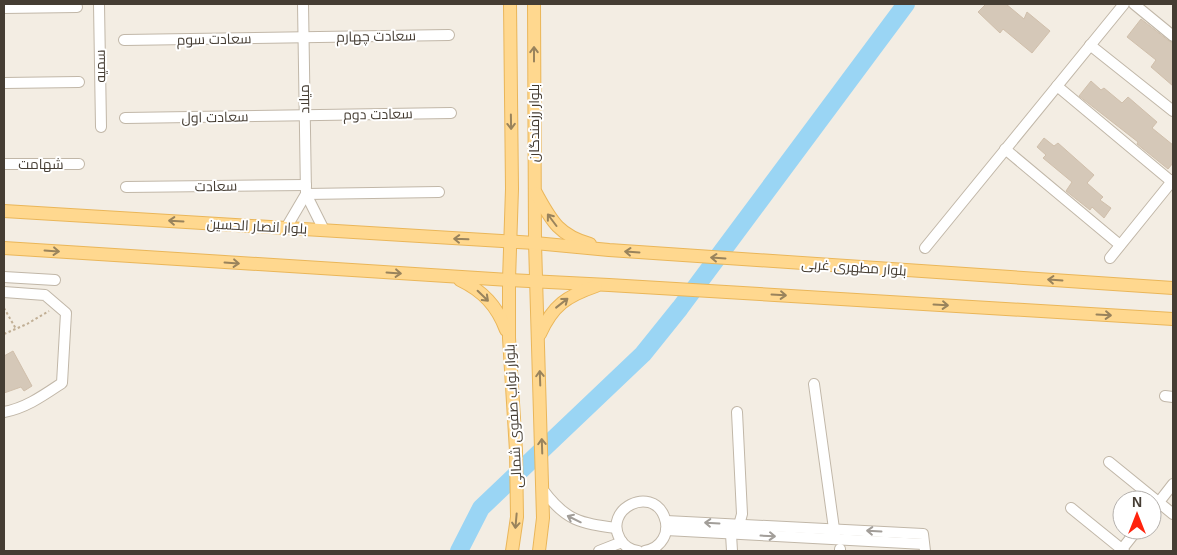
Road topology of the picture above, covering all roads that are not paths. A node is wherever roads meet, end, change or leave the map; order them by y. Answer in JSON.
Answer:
{"nodes":[{"id":1,"x":99,"y":4,"type":"edge"},
{"id":2,"x":303,"y":4,"type":"edge"},
{"id":3,"x":510,"y":4,"type":"edge"},
{"id":4,"x":534,"y":4,"type":"edge"},
{"id":5,"x":1124,"y":4,"type":"edge"},
{"id":6,"x":1134,"y":4,"type":"edge"},
{"id":7,"x":77,"y":6,"type":"dead end"},
{"id":8,"x":4,"y":8,"type":"edge"},
{"id":9,"x":450,"y":35,"type":"dead end"},
{"id":10,"x":1173,"y":36,"type":"edge"},
{"id":11,"x":303,"y":38,"type":"junction"},
{"id":12,"x":124,"y":40,"type":"dead end"},
{"id":13,"x":1090,"y":45,"type":"junction"},
{"id":14,"x":79,"y":82,"type":"dead end"},
{"id":15,"x":4,"y":83,"type":"edge"},
{"id":16,"x":1057,"y":86,"type":"junction"},
{"id":17,"x":1173,"y":111,"type":"edge"},
{"id":18,"x":452,"y":113,"type":"dead end"},
{"id":19,"x":305,"y":116,"type":"junction"},
{"id":20,"x":125,"y":118,"type":"dead end"},
{"id":21,"x":101,"y":127,"type":"dead end"},
{"id":22,"x":1005,"y":149,"type":"junction"},
{"id":23,"x":4,"y":164,"type":"edge"},
{"id":24,"x":79,"y":164,"type":"dead end"},
{"id":25,"x":1173,"y":181,"type":"edge"},
{"id":26,"x":126,"y":188,"type":"dead end"},
{"id":27,"x":306,"y":189,"type":"junction"},
{"id":28,"x":535,"y":191,"type":"junction"},
{"id":29,"x":439,"y":192,"type":"dead end"},
{"id":30,"x":4,"y":211,"type":"edge"},
{"id":31,"x":286,"y":228,"type":"junction"},
{"id":32,"x":324,"y":230,"type":"junction"},
{"id":33,"x":510,"y":242,"type":"junction"},
{"id":34,"x":535,"y":243,"type":"junction"},
{"id":35,"x":1120,"y":245,"type":"junction"},
{"id":36,"x":4,"y":248,"type":"edge"},
{"id":37,"x":925,"y":248,"type":"dead end"},
{"id":38,"x":609,"y":250,"type":"junction"},
{"id":39,"x":1110,"y":258,"type":"dead end"},
{"id":40,"x":440,"y":275,"type":"junction"},
{"id":41,"x":4,"y":277,"type":"edge"},
{"id":42,"x":55,"y":280,"type":"dead end"},
{"id":43,"x":509,"y":280,"type":"junction"},
{"id":44,"x":537,"y":282,"type":"junction"},
{"id":45,"x":601,"y":284,"type":"junction"},
{"id":46,"x":1172,"y":288,"type":"edge"},
{"id":47,"x":4,"y":292,"type":"edge"},
{"id":48,"x":1173,"y":320,"type":"edge"},
{"id":49,"x":509,"y":338,"type":"junction"},
{"id":50,"x":538,"y":338,"type":"junction"},
{"id":51,"x":814,"y":384,"type":"dead end"},
{"id":52,"x":4,"y":412,"type":"edge"},
{"id":53,"x":737,"y":412,"type":"dead end"},
{"id":54,"x":1109,"y":462,"type":"dead end"},
{"id":55,"x":1173,"y":484,"type":"edge"},
{"id":56,"x":543,"y":490,"type":"junction"},
{"id":57,"x":1144,"y":490,"type":"edge"},
{"id":58,"x":1162,"y":498,"type":"edge"},
{"id":59,"x":1162,"y":505,"type":"edge"},
{"id":60,"x":1071,"y":508,"type":"dead end"},
{"id":61,"x":1173,"y":514,"type":"edge"},
{"id":62,"x":739,"y":525,"type":"junction"},
{"id":63,"x":666,"y":526,"type":"junction"},
{"id":64,"x":616,"y":528,"type":"junction"},
{"id":65,"x":731,"y":534,"type":"junction"},
{"id":66,"x":835,"y":534,"type":"junction"},
{"id":67,"x":622,"y":542,"type":"junction"},
{"id":68,"x":924,"y":543,"type":"edge"},
{"id":69,"x":1123,"y":550,"type":"edge"},
{"id":70,"x":512,"y":551,"type":"edge"},
{"id":71,"x":539,"y":551,"type":"edge"},
{"id":72,"x":599,"y":551,"type":"edge"},
{"id":73,"x":638,"y":551,"type":"edge"},
{"id":74,"x":645,"y":551,"type":"edge"},
{"id":75,"x":732,"y":551,"type":"edge"}],
"edges":[{"from":1,"to":21,"type":"street","name":"سمیه"},
{"from":2,"to":11,"type":"street","name":"میلاد"},
{"from":3,"to":33,"type":"main road","name":"بلوار رزمندگان","one_way":true},
{"from":28,"to":4,"type":"main road","name":"بلوار رزمندگان","one_way":true},
{"from":5,"to":13,"type":"street"},
{"from":6,"to":10,"type":"street"},
{"from":7,"to":8,"type":"street"},
{"from":9,"to":11,"type":"street","name":"سعادت چهارم"},
{"from":11,"to":12,"type":"street","name":"سعادت سوم"},
{"from":11,"to":19,"type":"street","name":"میلاد"},
{"from":13,"to":16,"type":"street"},
{"from":13,"to":17,"type":"street"},
{"from":14,"to":15,"type":"street"},
{"from":16,"to":22,"type":"street"},
{"from":16,"to":25,"type":"street"},
{"from":18,"to":19,"type":"street","name":"سعادت دوم"},
{"from":19,"to":20,"type":"street","name":"سعادت اول"},
{"from":19,"to":27,"type":"street","name":"میلاد"},
{"from":22,"to":35,"type":"street"},
{"from":22,"to":37,"type":"street"},
{"from":23,"to":24,"type":"street","name":"شهامت"},
{"from":25,"to":35,"type":"street"},
{"from":26,"to":27,"type":"street","name":"سعادت"},
{"from":27,"to":29,"type":"street","name":"سعادت"},
{"from":27,"to":31,"type":"street"},
{"from":27,"to":32,"type":"street"},
{"from":28,"to":34,"type":"main road","name":"بلوار رزمندگان"},
{"from":38,"to":28,"type":"main road","one_way":true},
{"from":31,"to":30,"type":"main road","name":"بلوار انصار الحسین","one_way":true},
{"from":31,"to":32,"type":"main road","name":"بلوار انصار الحسین"},
{"from":33,"to":32,"type":"main road","name":"بلوار انصار الحسین","one_way":true},
{"from":33,"to":34,"type":"main road","name":"بلوار انصار الحسین"},
{"from":33,"to":43,"type":"main road","name":"بلوار رزمندگان"},
{"from":34,"to":38,"type":"main road","name":"بلوار مطهری غربی"},
{"from":34,"to":44,"type":"main road","name":"بلوار رزمندگان"},
{"from":35,"to":39,"type":"street"},
{"from":36,"to":40,"type":"main road","one_way":true},
{"from":46,"to":38,"type":"main road","name":"بلوار مطهری غربی","one_way":true},
{"from":40,"to":43,"type":"main road"},
{"from":40,"to":49,"type":"main road","one_way":true},
{"from":41,"to":42,"type":"street"},
{"from":43,"to":44,"type":"main road"},
{"from":43,"to":49,"type":"main road","name":"بلوار نواب صفوی شمالی"},
{"from":44,"to":45,"type":"main road"},
{"from":44,"to":50,"type":"main road","name":"بلوار نواب صفوی شمالی"},
{"from":45,"to":48,"type":"main road","one_way":true},
{"from":50,"to":45,"type":"main road","one_way":true},
{"from":47,"to":52,"type":"street"},
{"from":49,"to":70,"type":"main road","name":"بلوار نواب صفوی شمالی","one_way":true},
{"from":56,"to":50,"type":"main road","name":"بلوار نواب صفوی شمالی","one_way":true},
{"from":51,"to":66,"type":"street"},
{"from":53,"to":62,"type":"street"},
{"from":54,"to":57,"type":"street"},
{"from":55,"to":58,"type":"street"},
{"from":64,"to":56,"type":"street","one_way":true},
{"from":56,"to":71,"type":"main road","name":"بلوار نواب صفوی شمالی"},
{"from":59,"to":61,"type":"street"},
{"from":60,"to":69,"type":"street"},
{"from":62,"to":63,"type":"street","one_way":true},
{"from":62,"to":65,"type":"street"},
{"from":62,"to":66,"type":"street"},
{"from":63,"to":64,"type":"street"},
{"from":63,"to":65,"type":"street"},
{"from":63,"to":74,"type":"street"},
{"from":64,"to":67,"type":"street"},
{"from":65,"to":66,"type":"street","one_way":true},
{"from":65,"to":75,"type":"street"},
{"from":66,"to":68,"type":"street"},
{"from":67,"to":72,"type":"street"},
{"from":67,"to":73,"type":"street"}]}
